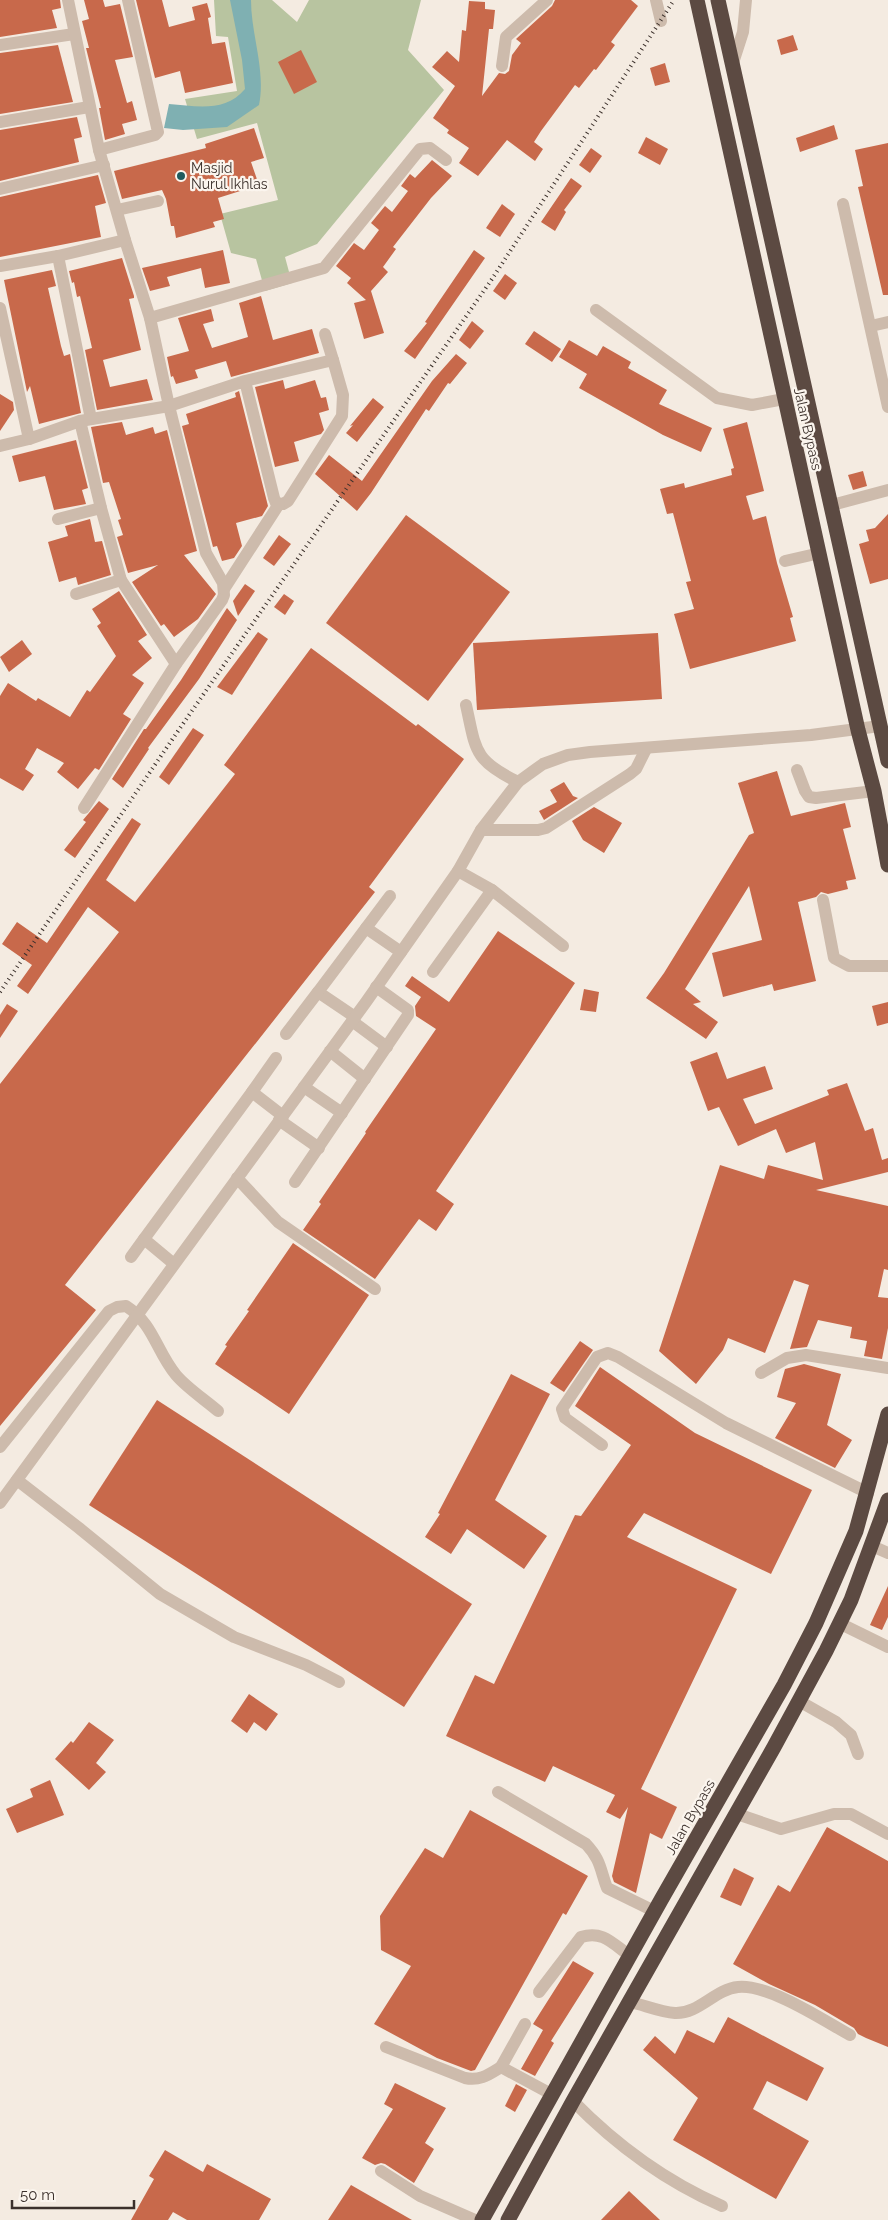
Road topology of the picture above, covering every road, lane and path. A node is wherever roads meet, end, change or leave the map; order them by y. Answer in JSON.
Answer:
{"nodes":[{"id":1,"x":68,"y":0,"type":"edge"},
{"id":2,"x":128,"y":0,"type":"edge"},
{"id":3,"x":547,"y":0,"type":"edge"},
{"id":4,"x":656,"y":0,"type":"edge"},
{"id":5,"x":697,"y":0,"type":"edge"},
{"id":6,"x":718,"y":0,"type":"edge"},
{"id":7,"x":746,"y":0,"type":"edge"},
{"id":8,"x":661,"y":21,"type":"dead end"},
{"id":9,"x":74,"y":34,"type":"junction"},
{"id":10,"x":0,"y":45,"type":"edge"},
{"id":11,"x":733,"y":63,"type":"junction"},
{"id":12,"x":502,"y":66,"type":"dead end"},
{"id":13,"x":89,"y":107,"type":"junction"},
{"id":14,"x":0,"y":122,"type":"edge"},
{"id":15,"x":99,"y":150,"type":"junction"},
{"id":16,"x":446,"y":160,"type":"dead end"},
{"id":17,"x":104,"y":166,"type":"junction"},
{"id":18,"x":0,"y":189,"type":"edge"},
{"id":19,"x":158,"y":201,"type":"dead end"},
{"id":20,"x":843,"y":204,"type":"dead end"},
{"id":21,"x":117,"y":210,"type":"junction"},
{"id":22,"x":125,"y":240,"type":"junction"},
{"id":23,"x":58,"y":256,"type":"junction"},
{"id":24,"x":0,"y":266,"type":"edge"},
{"id":25,"x":0,"y":308,"type":"edge"},
{"id":26,"x":596,"y":310,"type":"dead end"},
{"id":27,"x":150,"y":318,"type":"junction"},
{"id":28,"x":888,"y":322,"type":"edge"},
{"id":29,"x":871,"y":326,"type":"junction"},
{"id":30,"x":325,"y":334,"type":"dead end"},
{"id":31,"x":333,"y":360,"type":"junction"},
{"id":32,"x":245,"y":381,"type":"junction"},
{"id":33,"x":784,"y":399,"type":"junction"},
{"id":34,"x":169,"y":406,"type":"junction"},
{"id":35,"x":888,"y":408,"type":"edge"},
{"id":36,"x":86,"y":420,"type":"junction"},
{"id":37,"x":28,"y":439,"type":"junction"},
{"id":38,"x":0,"y":446,"type":"edge"},
{"id":39,"x":888,"y":490,"type":"edge"},
{"id":40,"x":279,"y":504,"type":"junction"},
{"id":41,"x":832,"y":505,"type":"junction"},
{"id":42,"x":100,"y":508,"type":"junction"},
{"id":43,"x":58,"y":519,"type":"dead end"},
{"id":44,"x":820,"y":553,"type":"junction"},
{"id":45,"x":785,"y":561,"type":"dead end"},
{"id":46,"x":121,"y":580,"type":"junction"},
{"id":47,"x":224,"y":589,"type":"junction"},
{"id":48,"x":76,"y":594,"type":"dead end"},
{"id":49,"x":176,"y":664,"type":"junction"},
{"id":50,"x":466,"y":705,"type":"dead end"},
{"id":51,"x":880,"y":726,"type":"junction"},
{"id":52,"x":858,"y":730,"type":"junction"},
{"id":53,"x":646,"y":749,"type":"junction"},
{"id":54,"x":888,"y":761,"type":"edge"},
{"id":55,"x":798,"y":770,"type":"dead end"},
{"id":56,"x":518,"y":782,"type":"junction"},
{"id":57,"x":874,"y":791,"type":"junction"},
{"id":58,"x":84,"y":808,"type":"dead end"},
{"id":59,"x":481,"y":830,"type":"junction"},
{"id":60,"x":888,"y":865,"type":"edge"},
{"id":61,"x":458,"y":871,"type":"junction"},
{"id":62,"x":492,"y":890,"type":"junction"},
{"id":63,"x":390,"y":896,"type":"dead end"},
{"id":64,"x":823,"y":900,"type":"dead end"},
{"id":65,"x":366,"y":928,"type":"junction"},
{"id":66,"x":563,"y":946,"type":"dead end"},
{"id":67,"x":401,"y":952,"type":"junction"},
{"id":68,"x":888,"y":966,"type":"edge"},
{"id":69,"x":433,"y":972,"type":"dead end"},
{"id":70,"x":376,"y":987,"type":"junction"},
{"id":71,"x":318,"y":992,"type":"junction"},
{"id":72,"x":353,"y":1019,"type":"junction"},
{"id":73,"x":286,"y":1034,"type":"dead end"},
{"id":74,"x":387,"y":1046,"type":"junction"},
{"id":75,"x":330,"y":1051,"type":"junction"},
{"id":76,"x":276,"y":1058,"type":"dead end"},
{"id":77,"x":365,"y":1079,"type":"junction"},
{"id":78,"x":304,"y":1087,"type":"junction"},
{"id":79,"x":252,"y":1092,"type":"junction"},
{"id":80,"x":342,"y":1113,"type":"junction"},
{"id":81,"x":281,"y":1118,"type":"junction"},
{"id":82,"x":318,"y":1148,"type":"junction"},
{"id":83,"x":237,"y":1178,"type":"junction"},
{"id":84,"x":295,"y":1182,"type":"dead end"},
{"id":85,"x":144,"y":1239,"type":"junction"},
{"id":86,"x":131,"y":1257,"type":"dead end"},
{"id":87,"x":174,"y":1264,"type":"junction"},
{"id":88,"x":375,"y":1289,"type":"dead end"},
{"id":89,"x":139,"y":1314,"type":"junction"},
{"id":90,"x":888,"y":1368,"type":"edge"},
{"id":91,"x":761,"y":1374,"type":"dead end"},
{"id":92,"x":218,"y":1411,"type":"dead end"},
{"id":93,"x":888,"y":1414,"type":"edge"},
{"id":94,"x":602,"y":1445,"type":"dead end"},
{"id":95,"x":0,"y":1447,"type":"edge"},
{"id":96,"x":17,"y":1480,"type":"junction"},
{"id":97,"x":868,"y":1493,"type":"junction"},
{"id":98,"x":888,"y":1500,"type":"edge"},
{"id":99,"x":0,"y":1503,"type":"edge"},
{"id":100,"x":872,"y":1546,"type":"junction"},
{"id":101,"x":888,"y":1554,"type":"edge"},
{"id":102,"x":839,"y":1623,"type":"junction"},
{"id":103,"x":888,"y":1647,"type":"edge"},
{"id":104,"x":339,"y":1682,"type":"dead end"},
{"id":105,"x":799,"y":1701,"type":"junction"},
{"id":106,"x":858,"y":1754,"type":"dead end"},
{"id":107,"x":498,"y":1792,"type":"dead end"},
{"id":108,"x":737,"y":1814,"type":"junction"},
{"id":109,"x":888,"y":1834,"type":"edge"},
{"id":110,"x":654,"y":1911,"type":"junction"},
{"id":111,"x":630,"y":1956,"type":"junction"},
{"id":112,"x":539,"y":1992,"type":"dead end"},
{"id":113,"x":630,"y":2002,"type":"junction"},
{"id":114,"x":525,"y":2024,"type":"dead end"},
{"id":115,"x":850,"y":2035,"type":"dead end"},
{"id":116,"x":386,"y":2047,"type":"dead end"},
{"id":117,"x":501,"y":2067,"type":"junction"},
{"id":118,"x":553,"y":2095,"type":"junction"},
{"id":119,"x":573,"y":2102,"type":"junction"},
{"id":120,"x":381,"y":2171,"type":"dead end"},
{"id":121,"x":722,"y":2206,"type":"dead end"},
{"id":122,"x":475,"y":2220,"type":"edge"},
{"id":123,"x":482,"y":2220,"type":"edge"},
{"id":124,"x":508,"y":2220,"type":"edge"}],
"edges":[{"from":1,"to":9,"type":"street"},
{"from":2,"to":15,"type":"street"},
{"from":3,"to":12,"type":"street"},
{"from":4,"to":8,"type":"street"},
{"from":5,"to":33,"type":"highway","name":"Jalan Bypass"},
{"from":6,"to":11,"type":"highway","name":"Jalan Bypass"},
{"from":7,"to":11,"type":"street"},
{"from":9,"to":10,"type":"street"},
{"from":9,"to":13,"type":"street"},
{"from":11,"to":41,"type":"highway","name":"Jalan Bypass"},
{"from":13,"to":14,"type":"street"},
{"from":13,"to":15,"type":"street"},
{"from":15,"to":17,"type":"street"},
{"from":16,"to":27,"type":"street"},
{"from":17,"to":18,"type":"street"},
{"from":17,"to":21,"type":"street"},
{"from":19,"to":21,"type":"street"},
{"from":20,"to":29,"type":"street"},
{"from":21,"to":22,"type":"street"},
{"from":22,"to":23,"type":"street"},
{"from":22,"to":27,"type":"street"},
{"from":23,"to":24,"type":"street"},
{"from":23,"to":36,"type":"street"},
{"from":25,"to":37,"type":"street"},
{"from":26,"to":33,"type":"street"},
{"from":27,"to":34,"type":"street"},
{"from":28,"to":29,"type":"street"},
{"from":29,"to":35,"type":"street"},
{"from":30,"to":31,"type":"street"},
{"from":31,"to":32,"type":"street"},
{"from":31,"to":40,"type":"street"},
{"from":32,"to":34,"type":"street"},
{"from":32,"to":40,"type":"street"},
{"from":33,"to":44,"type":"highway","name":"Jalan Bypass"},
{"from":34,"to":36,"type":"street"},
{"from":34,"to":47,"type":"street"},
{"from":36,"to":37,"type":"street"},
{"from":36,"to":42,"type":"street"},
{"from":37,"to":38,"type":"street"},
{"from":39,"to":41,"type":"street"},
{"from":40,"to":47,"type":"street"},
{"from":41,"to":51,"type":"highway","name":"Jalan Bypass"},
{"from":42,"to":43,"type":"street"},
{"from":42,"to":46,"type":"street"},
{"from":44,"to":45,"type":"street"},
{"from":44,"to":52,"type":"highway","name":"Jalan Bypass"},
{"from":46,"to":48,"type":"street"},
{"from":46,"to":49,"type":"street"},
{"from":47,"to":49,"type":"street"},
{"from":49,"to":58,"type":"street"},
{"from":50,"to":56,"type":"street"},
{"from":51,"to":52,"type":"street"},
{"from":51,"to":54,"type":"highway","name":"Jalan Bypass"},
{"from":52,"to":53,"type":"street"},
{"from":52,"to":57,"type":"highway","name":"Jalan Bypass"},
{"from":53,"to":56,"type":"street"},
{"from":53,"to":59,"type":"street"},
{"from":55,"to":57,"type":"street"},
{"from":56,"to":59,"type":"street"},
{"from":57,"to":60,"type":"highway","name":"Jalan Bypass"},
{"from":59,"to":61,"type":"street"},
{"from":61,"to":62,"type":"street"},
{"from":61,"to":67,"type":"street"},
{"from":62,"to":66,"type":"street"},
{"from":62,"to":69,"type":"street"},
{"from":63,"to":65,"type":"street"},
{"from":64,"to":68,"type":"street"},
{"from":65,"to":67,"type":"street"},
{"from":65,"to":71,"type":"street"},
{"from":67,"to":70,"type":"street"},
{"from":70,"to":72,"type":"street"},
{"from":70,"to":74,"type":"street"},
{"from":71,"to":72,"type":"street"},
{"from":71,"to":73,"type":"street"},
{"from":72,"to":74,"type":"street"},
{"from":72,"to":75,"type":"street"},
{"from":74,"to":77,"type":"street"},
{"from":75,"to":77,"type":"street"},
{"from":75,"to":78,"type":"street"},
{"from":76,"to":79,"type":"street"},
{"from":77,"to":80,"type":"street"},
{"from":78,"to":80,"type":"street"},
{"from":78,"to":81,"type":"street"},
{"from":79,"to":81,"type":"street"},
{"from":79,"to":85,"type":"street"},
{"from":80,"to":82,"type":"street"},
{"from":81,"to":82,"type":"street"},
{"from":81,"to":83,"type":"street"},
{"from":82,"to":84,"type":"street"},
{"from":83,"to":87,"type":"street"},
{"from":83,"to":88,"type":"street"},
{"from":85,"to":86,"type":"street"},
{"from":85,"to":87,"type":"street"},
{"from":87,"to":89,"type":"street"},
{"from":89,"to":92,"type":"street"},
{"from":89,"to":95,"type":"street"},
{"from":89,"to":96,"type":"street"},
{"from":90,"to":91,"type":"street"},
{"from":93,"to":97,"type":"highway","name":"Jalan Bypass"},
{"from":94,"to":97,"type":"street"},
{"from":96,"to":99,"type":"street"},
{"from":96,"to":104,"type":"street"},
{"from":97,"to":110,"type":"highway","name":"Jalan Bypass"},
{"from":98,"to":100,"type":"highway"},
{"from":100,"to":101,"type":"street"},
{"from":100,"to":102,"type":"highway"},
{"from":102,"to":103,"type":"street"},
{"from":102,"to":105,"type":"highway"},
{"from":105,"to":106,"type":"street"},
{"from":105,"to":108,"type":"highway"},
{"from":107,"to":110,"type":"street"},
{"from":108,"to":109,"type":"street"},
{"from":108,"to":113,"type":"highway"},
{"from":110,"to":111,"type":"highway","name":"Jalan Bypass"},
{"from":111,"to":112,"type":"street"},
{"from":111,"to":118,"type":"highway","name":"Jalan Bypass"},
{"from":113,"to":115,"type":"street"},
{"from":113,"to":119,"type":"highway"},
{"from":114,"to":117,"type":"street"},
{"from":116,"to":117,"type":"street"},
{"from":117,"to":118,"type":"street"},
{"from":118,"to":123,"type":"highway","name":"Jalan Bypass"},
{"from":119,"to":121,"type":"street"},
{"from":119,"to":124,"type":"highway"},
{"from":120,"to":122,"type":"street"}]}
